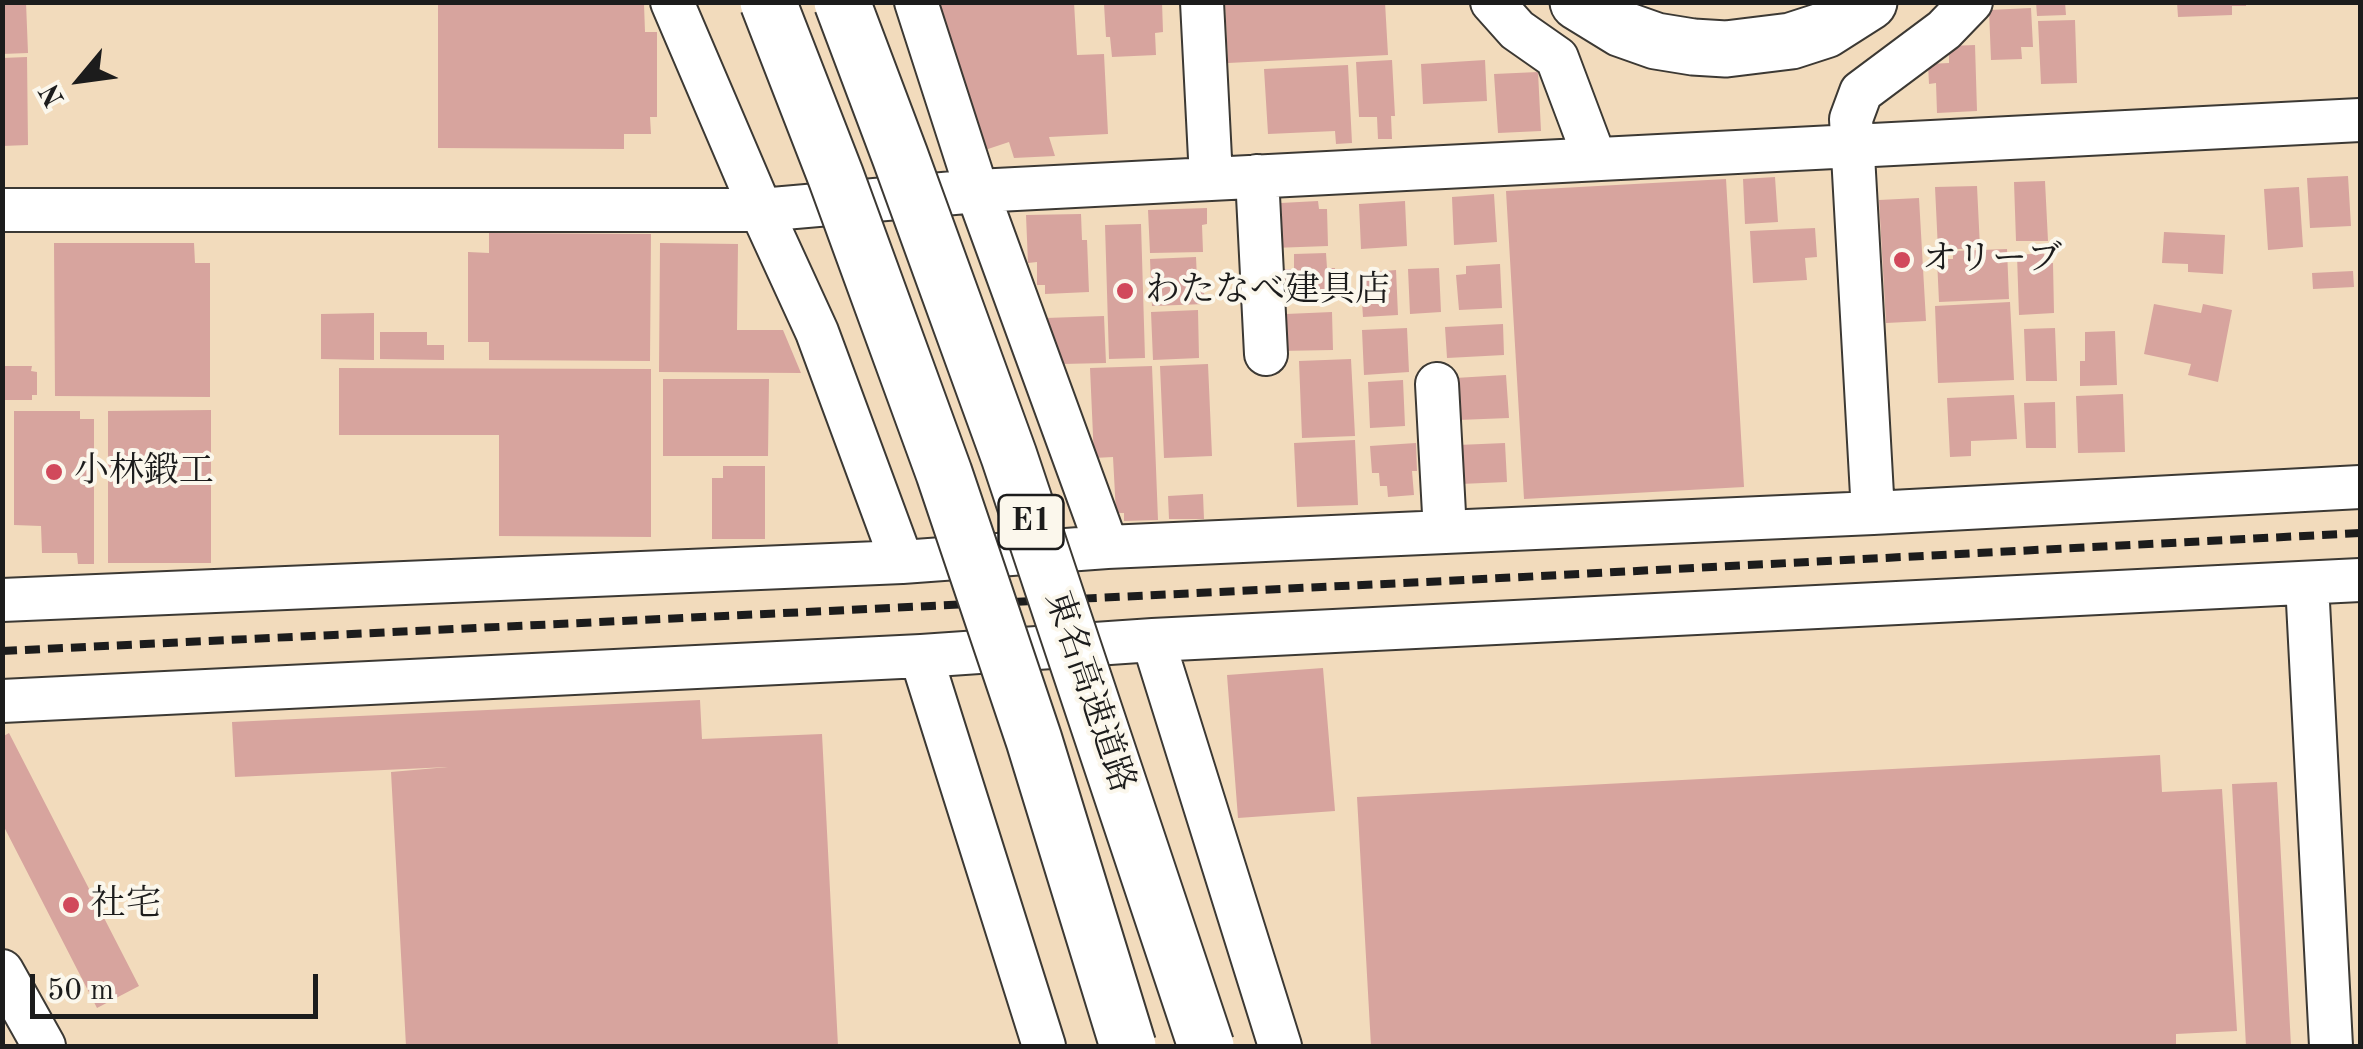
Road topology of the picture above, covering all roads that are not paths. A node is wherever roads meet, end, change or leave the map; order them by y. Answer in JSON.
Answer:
{"nodes":[{"id":1,"x":672,"y":2,"type":"edge"},
{"id":2,"x":729,"y":2,"type":"edge"},
{"id":3,"x":768,"y":2,"type":"edge"},
{"id":4,"x":842,"y":2,"type":"edge"},
{"id":5,"x":916,"y":2,"type":"edge"},
{"id":6,"x":1202,"y":2,"type":"edge"},
{"id":7,"x":1492,"y":2,"type":"edge"},
{"id":8,"x":1578,"y":2,"type":"edge"},
{"id":9,"x":1638,"y":2,"type":"edge"},
{"id":10,"x":1790,"y":2,"type":"edge"},
{"id":11,"x":1868,"y":2,"type":"edge"},
{"id":12,"x":1970,"y":2,"type":"edge"},
{"id":13,"x":2360,"y":120,"type":"edge"},
{"id":14,"x":1851,"y":146,"type":"junction"},
{"id":15,"x":1595,"y":159,"type":"junction"},
{"id":16,"x":1256,"y":176,"type":"junction"},
{"id":17,"x":1211,"y":178,"type":"junction"},
{"id":18,"x":977,"y":191,"type":"junction"},
{"id":19,"x":2,"y":210,"type":"edge"},
{"id":20,"x":761,"y":210,"type":"junction"},
{"id":21,"x":1266,"y":354,"type":"dead end"},
{"id":22,"x":1437,"y":384,"type":"dead end"},
{"id":23,"x":944,"y":473,"type":"junction"},
{"id":24,"x":2360,"y":487,"type":"edge"},
{"id":25,"x":1873,"y":513,"type":"junction"},
{"id":26,"x":1445,"y":532,"type":"junction"},
{"id":27,"x":1107,"y":547,"type":"junction"},
{"id":28,"x":902,"y":562,"type":"junction"},
{"id":29,"x":2360,"y":580,"type":"edge"},
{"id":30,"x":2308,"y":583,"type":"junction"},
{"id":31,"x":2,"y":600,"type":"edge"},
{"id":32,"x":1153,"y":640,"type":"junction"},
{"id":33,"x":921,"y":656,"type":"junction"},
{"id":34,"x":2,"y":701,"type":"edge"},
{"id":35,"x":2,"y":971,"type":"edge"},
{"id":36,"x":44,"y":1046,"type":"edge"},
{"id":37,"x":1044,"y":1046,"type":"edge"},
{"id":38,"x":1128,"y":1046,"type":"edge"},
{"id":39,"x":1206,"y":1046,"type":"edge"},
{"id":40,"x":1280,"y":1046,"type":"edge"},
{"id":41,"x":2331,"y":1046,"type":"edge"}],
"edges":[{"from":1,"to":20,"type":"street"},
{"from":2,"to":23,"type":"highway","bridge":true},
{"from":3,"to":23,"type":"highway","name":"東名高速道路","number":"E1","bridge":true},
{"from":4,"to":39,"type":"highway","name":"東名高速道路","number":"E1","bridge":true},
{"from":5,"to":18,"type":"street"},
{"from":6,"to":17,"type":"street"},
{"from":7,"to":15,"type":"street"},
{"from":8,"to":11,"type":"highway"},
{"from":9,"to":10,"type":"highway"},
{"from":12,"to":14,"type":"street"},
{"from":13,"to":14,"type":"street"},
{"from":14,"to":15,"type":"street"},
{"from":14,"to":25,"type":"street"},
{"from":15,"to":16,"type":"street"},
{"from":16,"to":17,"type":"street"},
{"from":16,"to":21,"type":"street"},
{"from":17,"to":18,"type":"street"},
{"from":18,"to":20,"type":"street"},
{"from":18,"to":27,"type":"street"},
{"from":19,"to":20,"type":"street"},
{"from":20,"to":28,"type":"street"},
{"from":22,"to":26,"type":"street"},
{"from":23,"to":38,"type":"highway","name":"東名高速道路","number":"E1","bridge":true},
{"from":24,"to":25,"type":"street"},
{"from":25,"to":26,"type":"street"},
{"from":26,"to":27,"type":"street"},
{"from":27,"to":28,"type":"street"},
{"from":28,"to":31,"type":"street"},
{"from":29,"to":30,"type":"street"},
{"from":30,"to":32,"type":"street"},
{"from":30,"to":41,"type":"street"},
{"from":32,"to":33,"type":"street"},
{"from":32,"to":40,"type":"street"},
{"from":33,"to":34,"type":"street"},
{"from":33,"to":37,"type":"street"},
{"from":35,"to":36,"type":"street"}]}
